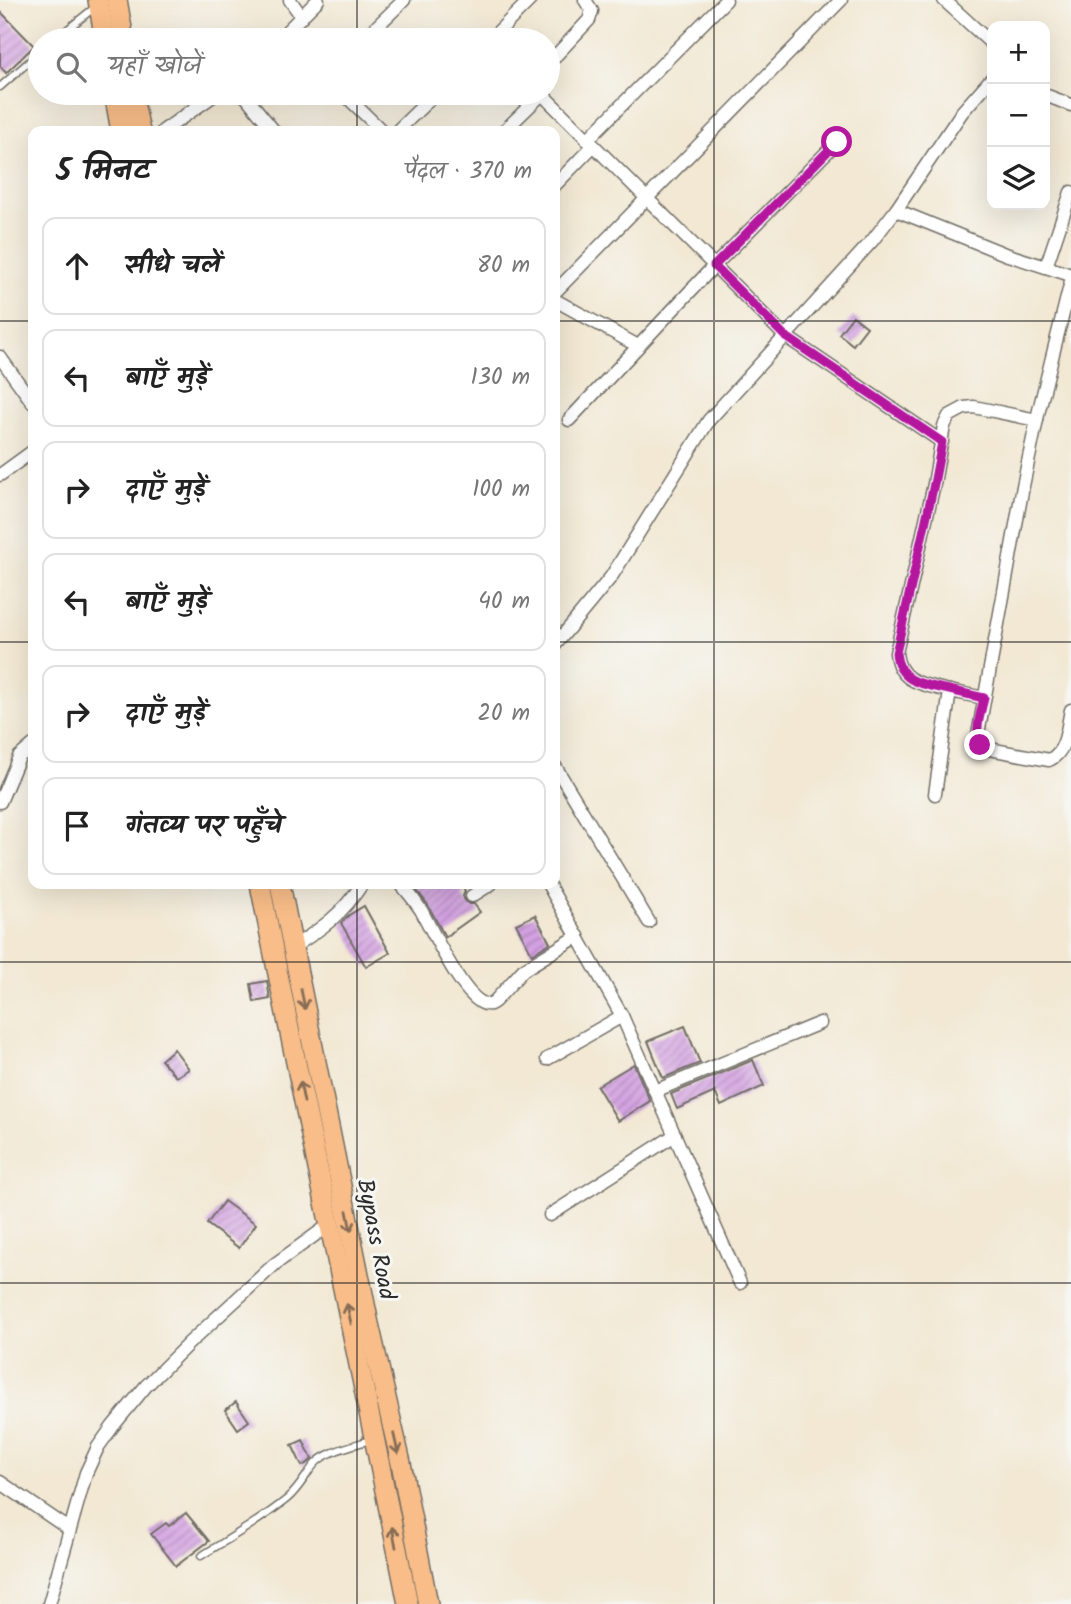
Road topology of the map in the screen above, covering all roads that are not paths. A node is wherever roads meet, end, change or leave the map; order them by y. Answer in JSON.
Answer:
{"nodes":[{"id":1,"x":290,"y":0,"type":"edge"},
{"id":2,"x":318,"y":0,"type":"edge"},
{"id":3,"x":404,"y":0,"type":"edge"},
{"id":4,"x":530,"y":0,"type":"edge"},
{"id":5,"x":585,"y":0,"type":"edge"},
{"id":6,"x":726,"y":0,"type":"edge"},
{"id":7,"x":841,"y":0,"type":"edge"},
{"id":8,"x":944,"y":0,"type":"edge"},
{"id":9,"x":104,"y":1,"type":"edge"},
{"id":10,"x":302,"y":17,"type":"junction"},
{"id":11,"x":69,"y":28,"type":"edge"},
{"id":12,"x":105,"y":28,"type":"edge"},
{"id":13,"x":118,"y":28,"type":"edge"},
{"id":14,"x":293,"y":28,"type":"edge"},
{"id":15,"x":375,"y":28,"type":"edge"},
{"id":16,"x":502,"y":28,"type":"edge"},
{"id":17,"x":987,"y":39,"type":"edge"},
{"id":18,"x":560,"y":51,"type":"edge"},
{"id":19,"x":28,"y":62,"type":"edge"},
{"id":20,"x":987,"y":84,"type":"edge"},
{"id":21,"x":0,"y":87,"type":"edge"},
{"id":22,"x":1050,"y":97,"type":"edge"},
{"id":23,"x":116,"y":105,"type":"edge"},
{"id":24,"x":135,"y":105,"type":"edge"},
{"id":25,"x":200,"y":105,"type":"edge"},
{"id":26,"x":253,"y":105,"type":"edge"},
{"id":27,"x":355,"y":105,"type":"edge"},
{"id":28,"x":424,"y":105,"type":"edge"},
{"id":29,"x":530,"y":105,"type":"edge"},
{"id":30,"x":552,"y":105,"type":"edge"},
{"id":31,"x":1071,"y":105,"type":"edge"},
{"id":32,"x":120,"y":126,"type":"edge"},
{"id":33,"x":139,"y":126,"type":"edge"},
{"id":34,"x":170,"y":126,"type":"edge"},
{"id":35,"x":270,"y":126,"type":"edge"},
{"id":36,"x":377,"y":126,"type":"edge"},
{"id":37,"x":402,"y":126,"type":"edge"},
{"id":38,"x":509,"y":126,"type":"edge"},
{"id":39,"x":837,"y":142,"type":"dead end"},
{"id":40,"x":590,"y":143,"type":"junction"},
{"id":41,"x":560,"y":179,"type":"edge"},
{"id":42,"x":1071,"y":192,"type":"edge"},
{"id":43,"x":646,"y":198,"type":"junction"},
{"id":44,"x":896,"y":210,"type":"junction"},
{"id":45,"x":714,"y":266,"type":"junction"},
{"id":46,"x":1046,"y":267,"type":"junction"},
{"id":47,"x":1071,"y":275,"type":"edge"},
{"id":48,"x":1071,"y":281,"type":"edge"},
{"id":49,"x":560,"y":287,"type":"edge"},
{"id":50,"x":560,"y":303,"type":"edge"},
{"id":51,"x":785,"y":336,"type":"junction"},
{"id":52,"x":638,"y":346,"type":"junction"},
{"id":53,"x":0,"y":357,"type":"edge"},
{"id":54,"x":28,"y":396,"type":"edge"},
{"id":55,"x":569,"y":420,"type":"dead end"},
{"id":56,"x":1037,"y":420,"type":"junction"},
{"id":57,"x":942,"y":442,"type":"junction"},
{"id":58,"x":28,"y":455,"type":"edge"},
{"id":59,"x":0,"y":475,"type":"edge"},
{"id":60,"x":560,"y":639,"type":"edge"},
{"id":61,"x":950,"y":691,"type":"junction"},
{"id":62,"x":984,"y":698,"type":"junction"},
{"id":63,"x":1071,"y":710,"type":"edge"},
{"id":64,"x":28,"y":749,"type":"edge"},
{"id":65,"x":560,"y":774,"type":"edge"},
{"id":66,"x":935,"y":794,"type":"dead end"},
{"id":67,"x":0,"y":802,"type":"edge"},
{"id":68,"x":261,"y":889,"type":"edge"},
{"id":69,"x":280,"y":889,"type":"edge"},
{"id":70,"x":359,"y":889,"type":"edge"},
{"id":71,"x":405,"y":889,"type":"edge"},
{"id":72,"x":483,"y":889,"type":"edge"},
{"id":73,"x":551,"y":889,"type":"edge"},
{"id":74,"x":472,"y":896,"type":"dead end"},
{"id":75,"x":649,"y":922,"type":"dead end"},
{"id":76,"x":578,"y":936,"type":"junction"},
{"id":77,"x":292,"y":948,"type":"junction"},
{"id":78,"x":622,"y":1016,"type":"junction"},
{"id":79,"x":820,"y":1023,"type":"dead end"},
{"id":80,"x":547,"y":1059,"type":"dead end"},
{"id":81,"x":655,"y":1091,"type":"junction"},
{"id":82,"x":675,"y":1135,"type":"junction"},
{"id":83,"x":550,"y":1216,"type":"dead end"},
{"id":84,"x":329,"y":1225,"type":"junction"},
{"id":85,"x":740,"y":1283,"type":"dead end"},
{"id":86,"x":375,"y":1439,"type":"junction"},
{"id":87,"x":0,"y":1482,"type":"edge"},
{"id":88,"x":69,"y":1529,"type":"junction"},
{"id":89,"x":201,"y":1556,"type":"dead end"},
{"id":90,"x":49,"y":1604,"type":"edge"},
{"id":91,"x":408,"y":1604,"type":"edge"},
{"id":92,"x":428,"y":1604,"type":"edge"}],
"edges":[{"from":1,"to":10,"type":"street"},
{"from":2,"to":10,"type":"street"},
{"from":3,"to":15,"type":"street"},
{"from":4,"to":16,"type":"street"},
{"from":5,"to":18,"type":"street"},
{"from":6,"to":40,"type":"street"},
{"from":7,"to":43,"type":"street"},
{"from":8,"to":17,"type":"street"},
{"from":9,"to":11,"type":"lane"},
{"from":9,"to":12,"type":"main road"},
{"from":9,"to":13,"type":"main road"},
{"from":10,"to":14,"type":"street"},
{"from":19,"to":21,"type":"lane"},
{"from":20,"to":44,"type":"street"},
{"from":22,"to":31,"type":"street"},
{"from":23,"to":32,"type":"main road"},
{"from":24,"to":33,"type":"main road"},
{"from":25,"to":34,"type":"street"},
{"from":26,"to":35,"type":"street"},
{"from":27,"to":36,"type":"street"},
{"from":28,"to":37,"type":"street"},
{"from":29,"to":38,"type":"street"},
{"from":30,"to":40,"type":"street"},
{"from":39,"to":45,"type":"street"},
{"from":40,"to":41,"type":"street"},
{"from":40,"to":43,"type":"street"},
{"from":42,"to":46,"type":"street"},
{"from":43,"to":45,"type":"street"},
{"from":43,"to":49,"type":"street"},
{"from":44,"to":46,"type":"street"},
{"from":44,"to":51,"type":"street"},
{"from":45,"to":51,"type":"street"},
{"from":45,"to":52,"type":"street"},
{"from":46,"to":47,"type":"street"},
{"from":48,"to":56,"type":"street"},
{"from":50,"to":52,"type":"street"},
{"from":51,"to":57,"type":"street"},
{"from":51,"to":60,"type":"street"},
{"from":52,"to":55,"type":"street"},
{"from":53,"to":54,"type":"street"},
{"from":56,"to":57,"type":"street"},
{"from":56,"to":62,"type":"street"},
{"from":57,"to":61,"type":"street"},
{"from":58,"to":59,"type":"street"},
{"from":61,"to":62,"type":"street"},
{"from":61,"to":66,"type":"street"},
{"from":62,"to":63,"type":"street"},
{"from":64,"to":67,"type":"street"},
{"from":65,"to":75,"type":"street"},
{"from":84,"to":68,"type":"main road","name":"Bypass Road","one_way":true},
{"from":69,"to":77,"type":"main road","name":"Bypass Road"},
{"from":70,"to":77,"type":"street"},
{"from":71,"to":76,"type":"street"},
{"from":72,"to":74,"type":"street"},
{"from":73,"to":76,"type":"street"},
{"from":76,"to":78,"type":"street"},
{"from":77,"to":92,"type":"main road","name":"Bypass Road","one_way":true},
{"from":78,"to":80,"type":"street"},
{"from":78,"to":81,"type":"street"},
{"from":79,"to":81,"type":"street"},
{"from":81,"to":82,"type":"street"},
{"from":82,"to":83,"type":"street"},
{"from":82,"to":85,"type":"street"},
{"from":86,"to":84,"type":"main road","name":"Bypass Road","one_way":true},
{"from":84,"to":88,"type":"street"},
{"from":86,"to":89,"type":"lane"},
{"from":91,"to":86,"type":"main road","name":"Bypass Road","one_way":true},
{"from":87,"to":88,"type":"street"},
{"from":88,"to":90,"type":"street"}]}
